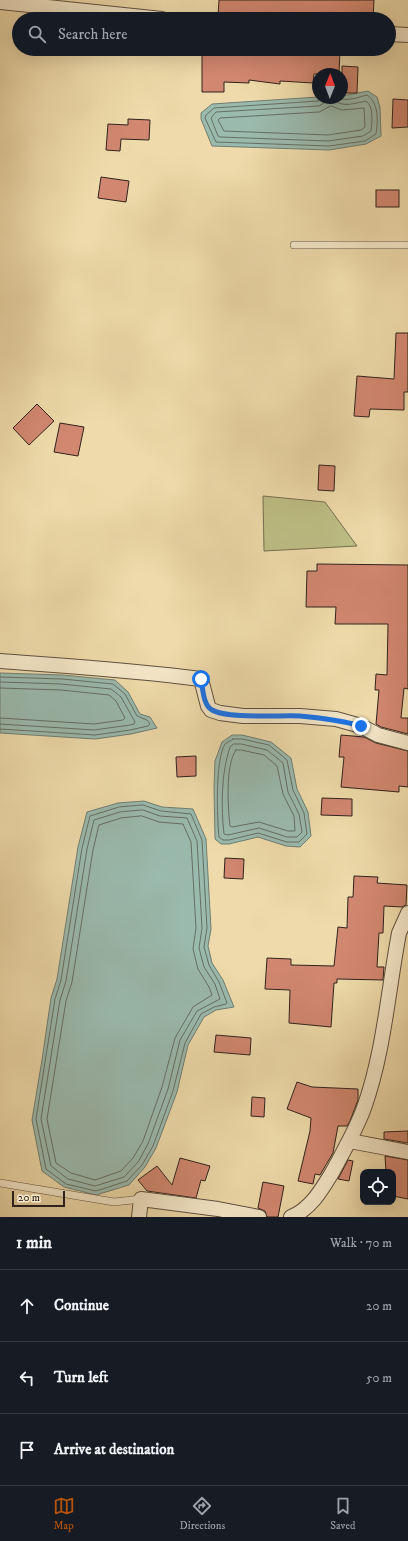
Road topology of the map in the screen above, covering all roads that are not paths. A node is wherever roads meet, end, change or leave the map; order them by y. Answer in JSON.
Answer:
{"nodes":[{"id":1,"x":0,"y":2,"type":"edge"},
{"id":2,"x":95,"y":12,"type":"edge"},
{"id":3,"x":396,"y":34,"type":"edge"},
{"id":4,"x":408,"y":35,"type":"edge"},
{"id":5,"x":294,"y":245,"type":"dead end"},
{"id":6,"x":408,"y":245,"type":"edge"},
{"id":7,"x":0,"y":661,"type":"edge"},
{"id":8,"x":408,"y":743,"type":"edge"},
{"id":9,"x":408,"y":913,"type":"edge"},
{"id":10,"x":350,"y":1141,"type":"junction"},
{"id":11,"x":408,"y":1152,"type":"edge"},
{"id":12,"x":0,"y":1182,"type":"edge"},
{"id":13,"x":140,"y":1199,"type":"junction"},
{"id":14,"x":297,"y":1216,"type":"edge"},
{"id":15,"x":138,"y":1217,"type":"edge"},
{"id":16,"x":259,"y":1217,"type":"edge"}],
"edges":[{"from":1,"to":2,"type":"street"},
{"from":3,"to":4,"type":"street"},
{"from":5,"to":6,"type":"lane"},
{"from":7,"to":8,"type":"street"},
{"from":9,"to":10,"type":"street"},
{"from":10,"to":11,"type":"street"},
{"from":10,"to":14,"type":"street"},
{"from":12,"to":13,"type":"lane"},
{"from":13,"to":15,"type":"street"},
{"from":13,"to":16,"type":"street"}]}
